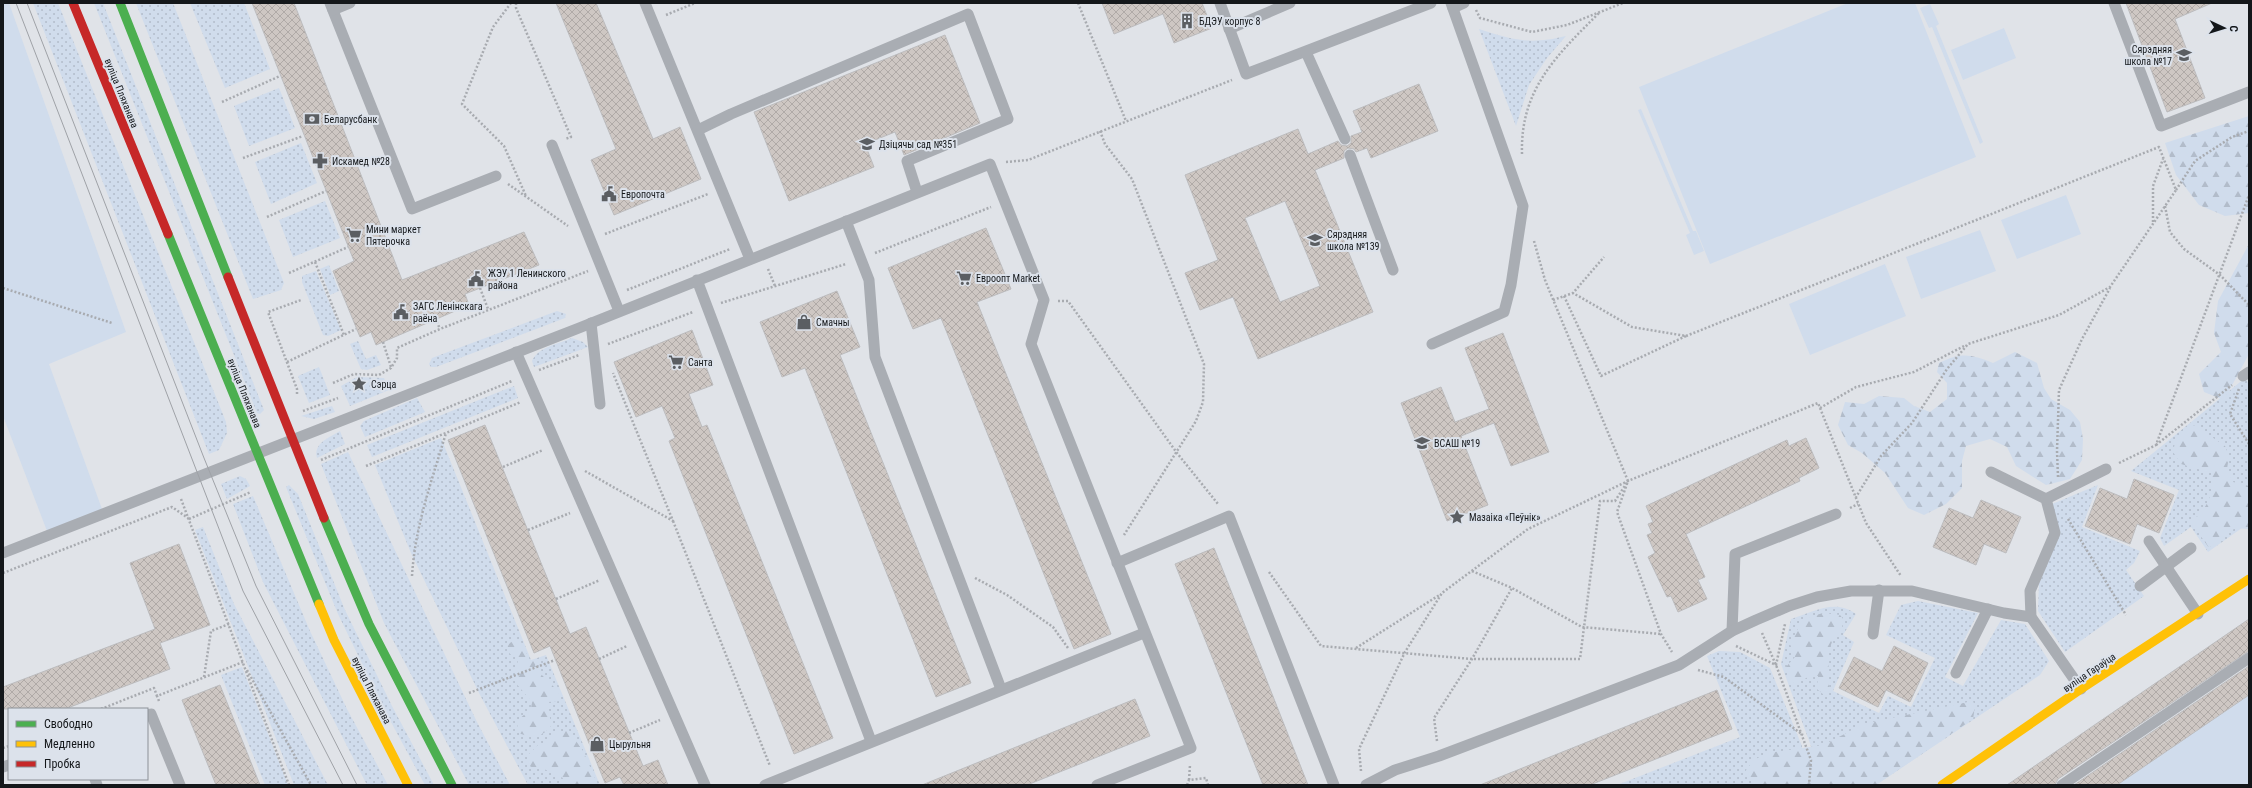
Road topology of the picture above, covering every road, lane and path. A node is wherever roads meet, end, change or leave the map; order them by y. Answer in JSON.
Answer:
{"nodes":[{"id":1,"x":73,"y":3,"type":"edge"},
{"id":2,"x":120,"y":3,"type":"edge"},
{"id":3,"x":350,"y":3,"type":"edge"},
{"id":4,"x":511,"y":3,"type":"edge"},
{"id":5,"x":516,"y":3,"type":"edge"},
{"id":6,"x":645,"y":3,"type":"edge"},
{"id":7,"x":695,"y":3,"type":"edge"},
{"id":8,"x":1078,"y":3,"type":"edge"},
{"id":9,"x":1220,"y":3,"type":"edge"},
{"id":10,"x":1290,"y":3,"type":"edge"},
{"id":11,"x":1431,"y":3,"type":"edge"},
{"id":12,"x":1464,"y":3,"type":"edge"},
{"id":13,"x":1623,"y":3,"type":"edge"},
{"id":14,"x":2114,"y":3,"type":"edge"},
{"id":15,"x":1452,"y":6,"type":"edge"},
{"id":16,"x":331,"y":7,"type":"edge"},
{"id":17,"x":1474,"y":8,"type":"dead end"},
{"id":18,"x":1600,"y":12,"type":"junction"},
{"id":19,"x":666,"y":15,"type":"dead end"},
{"id":20,"x":1229,"y":29,"type":"junction"},
{"id":21,"x":1306,"y":52,"type":"junction"},
{"id":22,"x":1246,"y":74,"type":"junction"},
{"id":23,"x":280,"y":76,"type":"dead end"},
{"id":24,"x":2249,"y":92,"type":"edge"},
{"id":25,"x":222,"y":102,"type":"dead end"},
{"id":26,"x":1126,"y":120,"type":"junction"},
{"id":27,"x":698,"y":130,"type":"junction"},
{"id":28,"x":1100,"y":131,"type":"junction"},
{"id":29,"x":2249,"y":131,"type":"edge"},
{"id":30,"x":303,"y":136,"type":"dead end"},
{"id":31,"x":1345,"y":139,"type":"dead end"},
{"id":32,"x":552,"y":146,"type":"joint"},
{"id":33,"x":1350,"y":155,"type":"dead end"},
{"id":34,"x":243,"y":158,"type":"dead end"},
{"id":35,"x":2163,"y":158,"type":"junction"},
{"id":36,"x":1522,"y":161,"type":"dead end"},
{"id":37,"x":990,"y":164,"type":"junction"},
{"id":38,"x":496,"y":176,"type":"joint"},
{"id":39,"x":721,"y":189,"type":"junction"},
{"id":40,"x":2176,"y":190,"type":"junction"},
{"id":41,"x":326,"y":191,"type":"dead end"},
{"id":42,"x":917,"y":192,"type":"junction"},
{"id":43,"x":2249,"y":195,"type":"edge"},
{"id":44,"x":526,"y":197,"type":"junction"},
{"id":45,"x":1005,"y":202,"type":"junction"},
{"id":46,"x":2165,"y":206,"type":"junction"},
{"id":47,"x":267,"y":217,"type":"dead end"},
{"id":48,"x":846,"y":221,"type":"junction"},
{"id":49,"x":2153,"y":223,"type":"junction"},
{"id":50,"x":1532,"y":235,"type":"dead end"},
{"id":51,"x":589,"y":240,"type":"junction"},
{"id":52,"x":744,"y":244,"type":"junction"},
{"id":53,"x":348,"y":247,"type":"dead end"},
{"id":54,"x":1604,"y":257,"type":"dead end"},
{"id":55,"x":750,"y":259,"type":"junction"},
{"id":56,"x":861,"y":259,"type":"junction"},
{"id":57,"x":315,"y":262,"type":"junction"},
{"id":58,"x":600,"y":266,"type":"junction"},
{"id":59,"x":1392,"y":270,"type":"dead end"},
{"id":60,"x":289,"y":273,"type":"dead end"},
{"id":61,"x":2220,"y":275,"type":"junction"},
{"id":62,"x":697,"y":280,"type":"junction"},
{"id":63,"x":2110,"y":287,"type":"junction"},
{"id":64,"x":3,"y":288,"type":"edge"},
{"id":65,"x":480,"y":288,"type":"dead end"},
{"id":66,"x":1573,"y":293,"type":"junction"},
{"id":67,"x":612,"y":295,"type":"junction"},
{"id":68,"x":1564,"y":296,"type":"junction"},
{"id":69,"x":301,"y":300,"type":"dead end"},
{"id":70,"x":1044,"y":300,"type":"junction"},
{"id":71,"x":1553,"y":300,"type":"junction"},
{"id":72,"x":2249,"y":305,"type":"edge"},
{"id":73,"x":707,"y":307,"type":"junction"},
{"id":74,"x":488,"y":309,"type":"junction"},
{"id":75,"x":619,"y":311,"type":"junction"},
{"id":76,"x":435,"y":318,"type":"dead end"},
{"id":77,"x":112,"y":323,"type":"dead end"},
{"id":78,"x":590,"y":323,"type":"junction"},
{"id":79,"x":356,"y":329,"type":"dead end"},
{"id":80,"x":440,"y":329,"type":"junction"},
{"id":81,"x":344,"y":335,"type":"junction"},
{"id":82,"x":1686,"y":336,"type":"junction"},
{"id":83,"x":383,"y":342,"type":"dead end"},
{"id":84,"x":1432,"y":344,"type":"dead end"},
{"id":85,"x":1968,"y":344,"type":"junction"},
{"id":86,"x":595,"y":349,"type":"junction"},
{"id":87,"x":516,"y":352,"type":"junction"},
{"id":88,"x":287,"y":362,"type":"junction"},
{"id":89,"x":392,"y":368,"type":"junction"},
{"id":90,"x":611,"y":368,"type":"dead end"},
{"id":91,"x":2246,"y":374,"type":"edge"},
{"id":92,"x":527,"y":375,"type":"junction"},
{"id":93,"x":333,"y":383,"type":"dead end"},
{"id":94,"x":338,"y":398,"type":"dead end"},
{"id":95,"x":524,"y":400,"type":"dead end"},
{"id":96,"x":297,"y":401,"type":"dead end"},
{"id":97,"x":600,"y":404,"type":"dead end"},
{"id":98,"x":1820,"y":408,"type":"junction"},
{"id":99,"x":296,"y":414,"type":"dead end"},
{"id":100,"x":446,"y":432,"type":"junction"},
{"id":101,"x":292,"y":440,"type":"junction"},
{"id":102,"x":357,"y":444,"type":"dead end"},
{"id":103,"x":2249,"y":444,"type":"edge"},
{"id":104,"x":2156,"y":445,"type":"junction"},
{"id":105,"x":546,"y":449,"type":"dead end"},
{"id":106,"x":1177,"y":452,"type":"junction"},
{"id":107,"x":258,"y":454,"type":"junction"},
{"id":108,"x":562,"y":457,"type":"junction"},
{"id":109,"x":366,"y":466,"type":"dead end"},
{"id":110,"x":503,"y":467,"type":"dead end"},
{"id":111,"x":2106,"y":469,"type":"joint"},
{"id":112,"x":1991,"y":472,"type":"dead end"},
{"id":113,"x":2058,"y":478,"type":"dead end"},
{"id":114,"x":1628,"y":481,"type":"junction"},
{"id":115,"x":1856,"y":497,"type":"junction"},
{"id":116,"x":2050,"y":497,"type":"junction"},
{"id":117,"x":573,"y":512,"type":"dead end"},
{"id":118,"x":1836,"y":514,"type":"dead end"},
{"id":119,"x":1229,"y":516,"type":"junction"},
{"id":120,"x":673,"y":521,"type":"junction"},
{"id":121,"x":528,"y":530,"type":"dead end"},
{"id":122,"x":2149,"y":541,"type":"dead end"},
{"id":123,"x":2191,"y":548,"type":"dead end"},
{"id":124,"x":1113,"y":552,"type":"junction"},
{"id":125,"x":3,"y":554,"type":"edge"},
{"id":126,"x":1117,"y":563,"type":"junction"},
{"id":127,"x":2166,"y":566,"type":"junction"},
{"id":128,"x":955,"y":567,"type":"junction"},
{"id":129,"x":1266,"y":568,"type":"dead end"},
{"id":130,"x":1471,"y":571,"type":"junction"},
{"id":131,"x":3,"y":573,"type":"edge"},
{"id":132,"x":412,"y":576,"type":"dead end"},
{"id":133,"x":602,"y":579,"type":"dead end"},
{"id":134,"x":2249,"y":579,"type":"edge"},
{"id":135,"x":2140,"y":586,"type":"dead end"},
{"id":136,"x":1512,"y":588,"type":"junction"},
{"id":137,"x":1878,"y":590,"type":"junction"},
{"id":138,"x":1912,"y":591,"type":"junction"},
{"id":139,"x":1442,"y":593,"type":"junction"},
{"id":140,"x":556,"y":599,"type":"dead end"},
{"id":141,"x":1789,"y":606,"type":"junction"},
{"id":142,"x":1988,"y":609,"type":"junction"},
{"id":143,"x":2198,"y":614,"type":"junction"},
{"id":144,"x":2126,"y":615,"type":"dead end"},
{"id":145,"x":2031,"y":617,"type":"junction"},
{"id":146,"x":1756,"y":620,"type":"junction"},
{"id":147,"x":229,"y":624,"type":"junction"},
{"id":148,"x":1582,"y":627,"type":"junction"},
{"id":149,"x":1732,"y":632,"type":"junction"},
{"id":150,"x":1144,"y":633,"type":"junction"},
{"id":151,"x":1661,"y":634,"type":"junction"},
{"id":152,"x":1873,"y":634,"type":"dead end"},
{"id":153,"x":1721,"y":639,"type":"junction"},
{"id":154,"x":630,"y":644,"type":"dead end"},
{"id":155,"x":1356,"y":649,"type":"junction"},
{"id":156,"x":1405,"y":652,"type":"junction"},
{"id":157,"x":599,"y":658,"type":"dead end"},
{"id":158,"x":2249,"y":658,"type":"edge"},
{"id":159,"x":1076,"y":659,"type":"junction"},
{"id":160,"x":1472,"y":659,"type":"junction"},
{"id":161,"x":555,"y":660,"type":"dead end"},
{"id":162,"x":243,"y":661,"type":"junction"},
{"id":163,"x":1679,"y":665,"type":"junction"},
{"id":164,"x":1776,"y":665,"type":"junction"},
{"id":165,"x":1956,"y":673,"type":"dead end"},
{"id":166,"x":204,"y":677,"type":"junction"},
{"id":167,"x":1001,"y":689,"type":"junction"},
{"id":168,"x":2081,"y":689,"type":"junction"},
{"id":169,"x":469,"y":694,"type":"dead end"},
{"id":170,"x":157,"y":696,"type":"junction"},
{"id":171,"x":160,"y":703,"type":"dead end"},
{"id":172,"x":104,"y":708,"type":"edge"},
{"id":173,"x":148,"y":715,"type":"edge"},
{"id":174,"x":663,"y":718,"type":"dead end"},
{"id":175,"x":629,"y":733,"type":"dead end"},
{"id":176,"x":1803,"y":735,"type":"junction"},
{"id":177,"x":871,"y":741,"type":"junction"},
{"id":178,"x":1439,"y":756,"type":"junction"},
{"id":179,"x":776,"y":780,"type":"junction"},
{"id":180,"x":1364,"y":781,"type":"edge"},
{"id":181,"x":180,"y":785,"type":"edge"},
{"id":182,"x":289,"y":785,"type":"edge"},
{"id":183,"x":311,"y":785,"type":"edge"},
{"id":184,"x":408,"y":785,"type":"edge"},
{"id":185,"x":452,"y":785,"type":"edge"},
{"id":186,"x":705,"y":785,"type":"edge"},
{"id":187,"x":765,"y":785,"type":"edge"},
{"id":188,"x":1097,"y":785,"type":"edge"},
{"id":189,"x":1187,"y":785,"type":"edge"},
{"id":190,"x":1208,"y":785,"type":"edge"},
{"id":191,"x":1334,"y":785,"type":"edge"},
{"id":192,"x":1809,"y":785,"type":"edge"},
{"id":193,"x":1942,"y":785,"type":"edge"},
{"id":194,"x":2062,"y":785,"type":"edge"}],
"edges":[{"from":1,"to":107,"type":"main road","name":"вуліца Пляханава"},
{"from":2,"to":101,"type":"main road"},
{"from":3,"to":16,"type":"lane"},
{"from":4,"to":44,"type":"path"},
{"from":5,"to":32,"type":"path"},
{"from":6,"to":27,"type":"lane"},
{"from":7,"to":19,"type":"path"},
{"from":8,"to":26,"type":"path"},
{"from":9,"to":20,"type":"lane"},
{"from":10,"to":20,"type":"lane"},
{"from":11,"to":21,"type":"lane"},
{"from":12,"to":15,"type":"lane"},
{"from":13,"to":18,"type":"path"},
{"from":14,"to":24,"type":"lane"},
{"from":15,"to":84,"type":"lane"},
{"from":16,"to":38,"type":"lane"},
{"from":17,"to":18,"type":"path"},
{"from":18,"to":36,"type":"path"},
{"from":20,"to":22,"type":"lane"},
{"from":21,"to":22,"type":"lane"},
{"from":21,"to":31,"type":"lane"},
{"from":22,"to":26,"type":"path"},
{"from":23,"to":25,"type":"path"},
{"from":26,"to":28,"type":"path"},
{"from":27,"to":39,"type":"lane"},
{"from":27,"to":42,"type":"lane"},
{"from":28,"to":37,"type":"path"},
{"from":28,"to":106,"type":"path"},
{"from":29,"to":40,"type":"path"},
{"from":30,"to":34,"type":"path"},
{"from":32,"to":51,"type":"lane"},
{"from":33,"to":59,"type":"lane"},
{"from":35,"to":40,"type":"path"},
{"from":35,"to":49,"type":"path"},
{"from":35,"to":82,"type":"path"},
{"from":37,"to":42,"type":"lane"},
{"from":37,"to":45,"type":"lane"},
{"from":38,"to":44,"type":"path"},
{"from":39,"to":51,"type":"path"},
{"from":39,"to":52,"type":"lane"},
{"from":40,"to":46,"type":"path"},
{"from":41,"to":47,"type":"path"},
{"from":42,"to":48,"type":"lane"},
{"from":43,"to":61,"type":"path"},
{"from":44,"to":51,"type":"path"},
{"from":45,"to":56,"type":"path"},
{"from":45,"to":70,"type":"lane"},
{"from":46,"to":49,"type":"path"},
{"from":46,"to":61,"type":"path"},
{"from":48,"to":55,"type":"lane"},
{"from":48,"to":56,"type":"lane"},
{"from":49,"to":63,"type":"path"},
{"from":50,"to":71,"type":"path"},
{"from":51,"to":58,"type":"lane"},
{"from":52,"to":55,"type":"lane"},
{"from":52,"to":67,"type":"path"},
{"from":53,"to":57,"type":"path"},
{"from":54,"to":66,"type":"path"},
{"from":55,"to":62,"type":"lane"},
{"from":56,"to":73,"type":"path"},
{"from":56,"to":128,"type":"lane"},
{"from":57,"to":60,"type":"path"},
{"from":57,"to":81,"type":"path"},
{"from":58,"to":67,"type":"lane"},
{"from":58,"to":74,"type":"path"},
{"from":61,"to":72,"type":"path"},
{"from":61,"to":104,"type":"path"},
{"from":62,"to":73,"type":"lane"},
{"from":62,"to":75,"type":"lane"},
{"from":63,"to":85,"type":"path"},
{"from":63,"to":113,"type":"path"},
{"from":64,"to":77,"type":"path"},
{"from":65,"to":74,"type":"path"},
{"from":66,"to":68,"type":"path"},
{"from":66,"to":82,"type":"path"},
{"from":67,"to":75,"type":"lane"},
{"from":68,"to":71,"type":"path"},
{"from":68,"to":82,"type":"path"},
{"from":69,"to":88,"type":"path"},
{"from":70,"to":106,"type":"path"},
{"from":70,"to":124,"type":"lane"},
{"from":71,"to":114,"type":"path"},
{"from":73,"to":86,"type":"path"},
{"from":73,"to":177,"type":"lane"},
{"from":74,"to":80,"type":"path"},
{"from":75,"to":78,"type":"lane"},
{"from":76,"to":80,"type":"path"},
{"from":78,"to":86,"type":"lane"},
{"from":78,"to":87,"type":"lane"},
{"from":79,"to":81,"type":"path"},
{"from":80,"to":89,"type":"path"},
{"from":81,"to":88,"type":"path"},
{"from":83,"to":89,"type":"path"},
{"from":85,"to":98,"type":"path"},
{"from":85,"to":115,"type":"path"},
{"from":86,"to":92,"type":"path"},
{"from":86,"to":97,"type":"lane"},
{"from":87,"to":92,"type":"lane"},
{"from":87,"to":101,"type":"lane"},
{"from":88,"to":96,"type":"path"},
{"from":89,"to":93,"type":"path"},
{"from":90,"to":120,"type":"path"},
{"from":91,"to":103,"type":"path"},
{"from":91,"to":104,"type":"path"},
{"from":92,"to":102,"type":"path"},
{"from":92,"to":108,"type":"lane"},
{"from":94,"to":99,"type":"path"},
{"from":95,"to":100,"type":"path"},
{"from":98,"to":114,"type":"path"},
{"from":98,"to":115,"type":"path"},
{"from":100,"to":109,"type":"path"},
{"from":100,"to":132,"type":"path"},
{"from":101,"to":107,"type":"lane"},
{"from":101,"to":185,"type":"main road"},
{"from":104,"to":111,"type":"path"},
{"from":105,"to":110,"type":"path"},
{"from":106,"to":119,"type":"path"},
{"from":106,"to":124,"type":"path"},
{"from":107,"to":125,"type":"lane"},
{"from":107,"to":184,"type":"main road","name":"вуліца Пляханава"},
{"from":108,"to":120,"type":"path"},
{"from":108,"to":186,"type":"lane"},
{"from":111,"to":116,"type":"lane"},
{"from":112,"to":116,"type":"lane"},
{"from":114,"to":130,"type":"path"},
{"from":114,"to":148,"type":"path"},
{"from":114,"to":151,"type":"path"},
{"from":115,"to":138,"type":"path"},
{"from":116,"to":144,"type":"path"},
{"from":116,"to":145,"type":"lane"},
{"from":117,"to":121,"type":"path"},
{"from":118,"to":149,"type":"lane"},
{"from":119,"to":126,"type":"lane"},
{"from":119,"to":191,"type":"lane"},
{"from":120,"to":179,"type":"path"},
{"from":122,"to":127,"type":"lane"},
{"from":123,"to":127,"type":"lane"},
{"from":124,"to":126,"type":"lane"},
{"from":126,"to":150,"type":"lane"},
{"from":127,"to":135,"type":"lane"},
{"from":127,"to":143,"type":"lane"},
{"from":128,"to":159,"type":"path"},
{"from":128,"to":167,"type":"lane"},
{"from":129,"to":155,"type":"path"},
{"from":130,"to":136,"type":"path"},
{"from":130,"to":139,"type":"path"},
{"from":131,"to":147,"type":"path"},
{"from":133,"to":140,"type":"path"},
{"from":134,"to":143,"type":"main road","name":"вуліца Гараўца"},
{"from":136,"to":148,"type":"path"},
{"from":136,"to":160,"type":"path"},
{"from":137,"to":138,"type":"lane"},
{"from":137,"to":141,"type":"lane"},
{"from":137,"to":152,"type":"lane"},
{"from":138,"to":142,"type":"lane"},
{"from":139,"to":155,"type":"path"},
{"from":139,"to":156,"type":"path"},
{"from":141,"to":146,"type":"lane"},
{"from":141,"to":164,"type":"path"},
{"from":142,"to":145,"type":"lane"},
{"from":142,"to":165,"type":"lane"},
{"from":143,"to":168,"type":"main road","name":"вуліца Гараўца"},
{"from":145,"to":168,"type":"lane"},
{"from":146,"to":149,"type":"lane"},
{"from":146,"to":164,"type":"path"},
{"from":147,"to":162,"type":"path"},
{"from":147,"to":166,"type":"path"},
{"from":148,"to":151,"type":"path"},
{"from":148,"to":160,"type":"path"},
{"from":149,"to":153,"type":"lane"},
{"from":150,"to":159,"type":"lane"},
{"from":150,"to":188,"type":"lane"},
{"from":151,"to":163,"type":"path"},
{"from":153,"to":163,"type":"lane"},
{"from":153,"to":164,"type":"path"},
{"from":154,"to":157,"type":"path"},
{"from":155,"to":156,"type":"path"},
{"from":156,"to":160,"type":"path"},
{"from":156,"to":180,"type":"path"},
{"from":158,"to":194,"type":"lane"},
{"from":159,"to":167,"type":"lane"},
{"from":160,"to":178,"type":"path"},
{"from":161,"to":169,"type":"path"},
{"from":162,"to":166,"type":"path"},
{"from":162,"to":182,"type":"path"},
{"from":162,"to":183,"type":"path"},
{"from":163,"to":176,"type":"path"},
{"from":163,"to":178,"type":"lane"},
{"from":164,"to":176,"type":"path"},
{"from":166,"to":170,"type":"path"},
{"from":167,"to":177,"type":"lane"},
{"from":168,"to":193,"type":"main road","name":"вуліца Гараўца"},
{"from":170,"to":171,"type":"path"},
{"from":170,"to":172,"type":"path"},
{"from":173,"to":181,"type":"lane"},
{"from":174,"to":175,"type":"path"},
{"from":176,"to":192,"type":"path"},
{"from":177,"to":179,"type":"lane"},
{"from":178,"to":180,"type":"lane"},
{"from":179,"to":187,"type":"lane"},
{"from":189,"to":190,"type":"path"}]}
